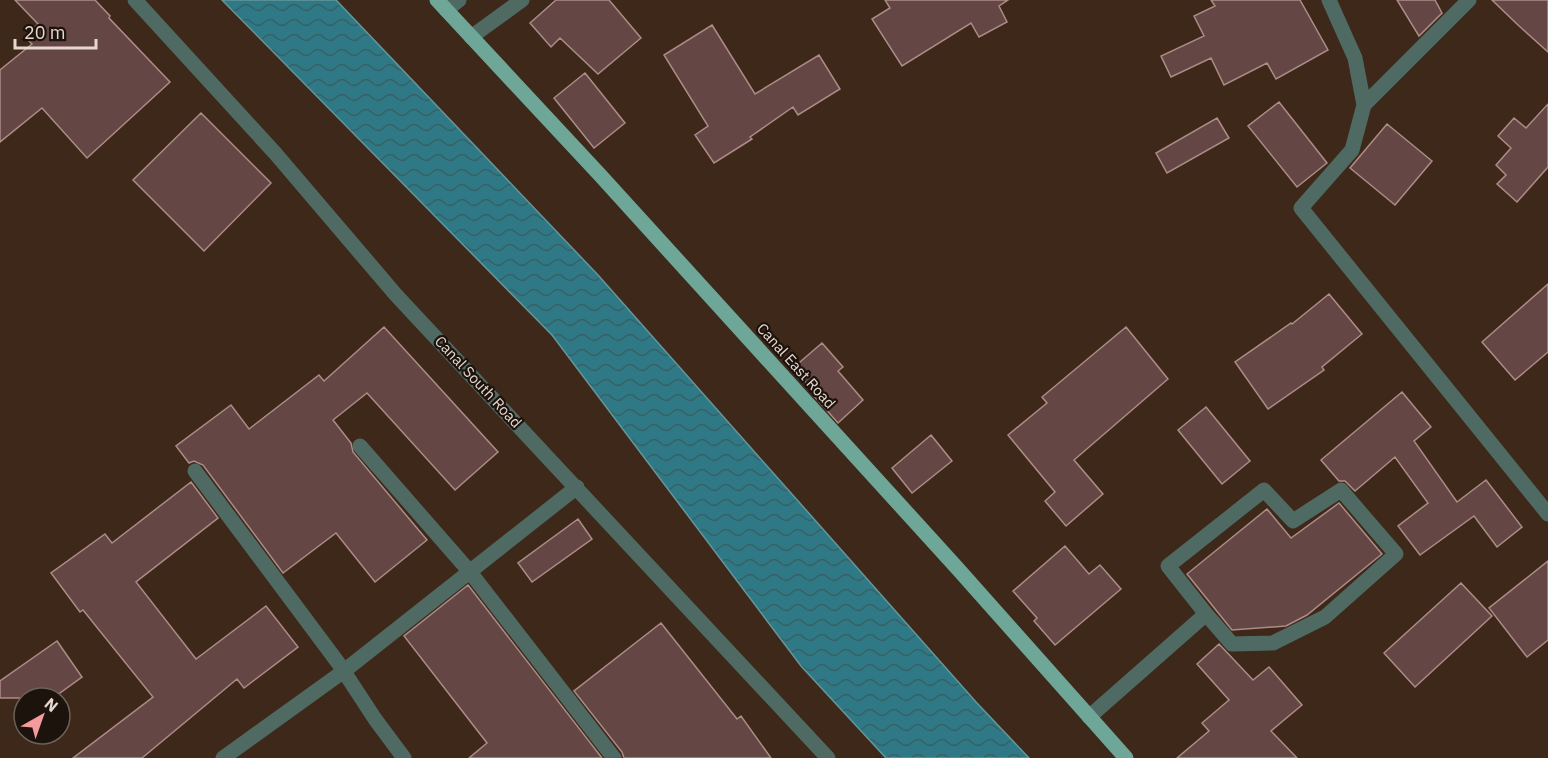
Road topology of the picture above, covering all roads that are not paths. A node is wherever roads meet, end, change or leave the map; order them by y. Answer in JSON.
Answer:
{"nodes":[{"id":1,"x":135,"y":0,"type":"edge"},
{"id":2,"x":459,"y":0,"type":"edge"},
{"id":3,"x":522,"y":0,"type":"edge"},
{"id":4,"x":1329,"y":0,"type":"edge"},
{"id":5,"x":1469,"y":0,"type":"edge"},
{"id":6,"x":441,"y":5,"type":"edge"},
{"id":7,"x":471,"y":37,"type":"junction"},
{"id":8,"x":1364,"y":105,"type":"junction"},
{"id":9,"x":360,"y":446,"type":"dead end"},
{"id":10,"x":195,"y":471,"type":"dead end"},
{"id":11,"x":577,"y":488,"type":"junction"},
{"id":12,"x":1548,"y":514,"type":"edge"},
{"id":13,"x":470,"y":572,"type":"junction"},
{"id":14,"x":1206,"y":615,"type":"junction"},
{"id":15,"x":344,"y":671,"type":"junction"},
{"id":16,"x":1089,"y":717,"type":"junction"},
{"id":17,"x":223,"y":758,"type":"edge"},
{"id":18,"x":404,"y":758,"type":"edge"},
{"id":19,"x":614,"y":758,"type":"edge"},
{"id":20,"x":828,"y":758,"type":"edge"},
{"id":21,"x":1126,"y":758,"type":"edge"}],
"edges":[{"from":1,"to":11,"type":"street","name":"Canal South Road"},
{"from":2,"to":6,"type":"street"},
{"from":3,"to":7,"type":"street"},
{"from":4,"to":8,"type":"street"},
{"from":5,"to":8,"type":"street"},
{"from":6,"to":7,"type":"main road","name":"Canal East Road"},
{"from":7,"to":16,"type":"main road","name":"Canal East Road"},
{"from":8,"to":12,"type":"street"},
{"from":9,"to":13,"type":"street"},
{"from":10,"to":15,"type":"street"},
{"from":11,"to":13,"type":"street"},
{"from":11,"to":20,"type":"street","name":"Canal South Road"},
{"from":13,"to":15,"type":"street"},
{"from":13,"to":19,"type":"street"},
{"from":14,"to":14,"type":"street"},
{"from":14,"to":16,"type":"street"},
{"from":15,"to":17,"type":"street"},
{"from":15,"to":18,"type":"street"},
{"from":16,"to":21,"type":"main road","name":"Canal East Road"}]}
